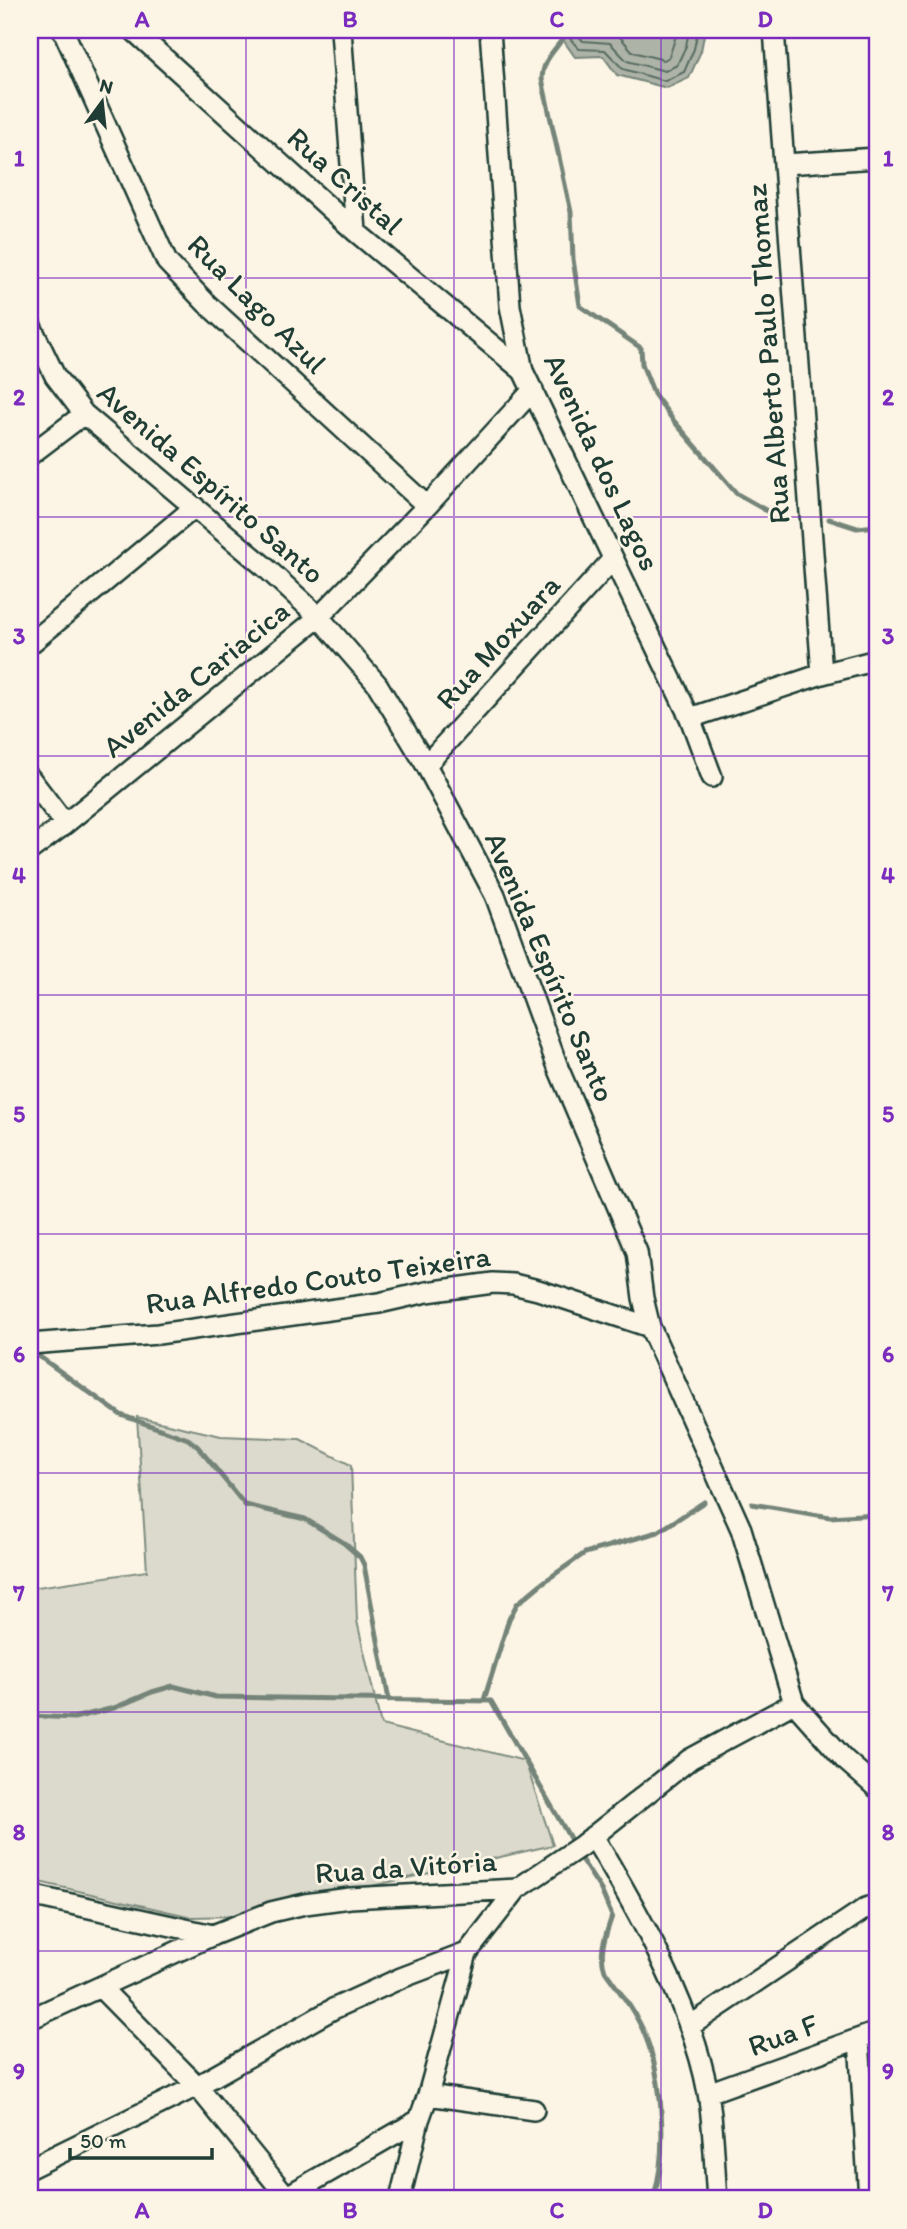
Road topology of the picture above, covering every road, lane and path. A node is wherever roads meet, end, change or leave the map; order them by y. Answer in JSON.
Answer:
{"nodes":[{"id":1,"x":63,"y":30,"type":"edge"},
{"id":2,"x":133,"y":30,"type":"edge"},
{"id":3,"x":341,"y":30,"type":"edge"},
{"id":4,"x":490,"y":30,"type":"edge"},
{"id":5,"x":774,"y":30,"type":"edge"},
{"id":6,"x":877,"y":158,"type":"edge"},
{"id":7,"x":785,"y":164,"type":"junction"},
{"id":8,"x":356,"y":232,"type":"junction"},
{"id":9,"x":30,"y":324,"type":"edge"},
{"id":10,"x":523,"y":371,"type":"junction"},
{"id":11,"x":533,"y":390,"type":"junction"},
{"id":12,"x":84,"y":414,"type":"junction"},
{"id":13,"x":30,"y":455,"type":"edge"},
{"id":14,"x":427,"y":506,"type":"junction"},
{"id":15,"x":195,"y":507,"type":"junction"},
{"id":16,"x":613,"y":559,"type":"junction"},
{"id":17,"x":319,"y":617,"type":"junction"},
{"id":18,"x":30,"y":644,"type":"edge"},
{"id":19,"x":877,"y":660,"type":"edge"},
{"id":20,"x":822,"y":674,"type":"junction"},
{"id":21,"x":690,"y":718,"type":"junction"},
{"id":22,"x":426,"y":765,"type":"junction"},
{"id":23,"x":712,"y":777,"type":"dead end"},
{"id":24,"x":30,"y":778,"type":"edge"},
{"id":25,"x":65,"y":824,"type":"junction"},
{"id":26,"x":30,"y":850,"type":"edge"},
{"id":27,"x":650,"y":1327,"type":"junction"},
{"id":28,"x":30,"y":1344,"type":"edge"},
{"id":29,"x":794,"y":1703,"type":"junction"},
{"id":30,"x":877,"y":1788,"type":"edge"},
{"id":31,"x":593,"y":1836,"type":"junction"},
{"id":32,"x":517,"y":1889,"type":"junction"},
{"id":33,"x":30,"y":1895,"type":"edge"},
{"id":34,"x":877,"y":1904,"type":"edge"},
{"id":35,"x":212,"y":1935,"type":"junction"},
{"id":36,"x":467,"y":1953,"type":"junction"},
{"id":37,"x":100,"y":1987,"type":"junction"},
{"id":38,"x":30,"y":2019,"type":"edge"},
{"id":39,"x":690,"y":2026,"type":"junction"},
{"id":40,"x":868,"y":2036,"type":"edge"},
{"id":41,"x":197,"y":2086,"type":"junction"},
{"id":42,"x":708,"y":2094,"type":"junction"},
{"id":43,"x":428,"y":2095,"type":"junction"},
{"id":44,"x":534,"y":2110,"type":"dead end"},
{"id":45,"x":419,"y":2120,"type":"junction"},
{"id":46,"x":30,"y":2168,"type":"edge"},
{"id":47,"x":284,"y":2198,"type":"edge"},
{"id":48,"x":400,"y":2199,"type":"edge"},
{"id":49,"x":718,"y":2199,"type":"edge"},
{"id":50,"x":869,"y":2199,"type":"edge"}],
"edges":[{"from":1,"to":14,"type":"street","name":"Rua Lago Azul"},
{"from":2,"to":8,"type":"street","name":"Rua Cristal"},
{"from":3,"to":8,"type":"street"},
{"from":4,"to":10,"type":"street","name":"Avenida dos Lagos"},
{"from":5,"to":7,"type":"street","name":"Rua Alberto Paulo Thomaz"},
{"from":6,"to":7,"type":"street"},
{"from":7,"to":20,"type":"street","name":"Rua Alberto Paulo Thomaz"},
{"from":8,"to":10,"type":"street","name":"Rua Cristal"},
{"from":9,"to":12,"type":"street","name":"Avenida Espírito Santo"},
{"from":10,"to":11,"type":"street","name":"Avenida dos Lagos"},
{"from":11,"to":14,"type":"street","name":"Avenida Cariacica"},
{"from":11,"to":16,"type":"street","name":"Avenida dos Lagos"},
{"from":12,"to":13,"type":"street"},
{"from":12,"to":15,"type":"street","name":"Avenida Espírito Santo"},
{"from":14,"to":17,"type":"street","name":"Avenida Cariacica"},
{"from":15,"to":17,"type":"street","name":"Avenida Espírito Santo"},
{"from":15,"to":18,"type":"street"},
{"from":16,"to":21,"type":"street","name":"Avenida dos Lagos"},
{"from":16,"to":22,"type":"street","name":"Rua Moxuara"},
{"from":17,"to":22,"type":"street","name":"Avenida Espírito Santo"},
{"from":17,"to":25,"type":"street","name":"Avenida Cariacica"},
{"from":19,"to":20,"type":"street"},
{"from":20,"to":21,"type":"street"},
{"from":21,"to":23,"type":"street","name":"Avenida dos Lagos"},
{"from":22,"to":27,"type":"street","name":"Avenida Espírito Santo"},
{"from":24,"to":25,"type":"street"},
{"from":25,"to":26,"type":"street","name":"Avenida Cariacica"},
{"from":27,"to":28,"type":"street","name":"Rua Alfredo Couto Teixeira"},
{"from":27,"to":29,"type":"street","name":"Avenida Espírito Santo"},
{"from":29,"to":30,"type":"street"},
{"from":29,"to":31,"type":"street","name":"Rua da Vitória"},
{"from":31,"to":32,"type":"street","name":"Rua da Vitória"},
{"from":31,"to":39,"type":"street"},
{"from":32,"to":35,"type":"street","name":"Rua da Vitória"},
{"from":32,"to":36,"type":"street"},
{"from":33,"to":35,"type":"street"},
{"from":34,"to":39,"type":"street"},
{"from":35,"to":37,"type":"street","name":"Rua da Vitória"},
{"from":36,"to":41,"type":"street"},
{"from":36,"to":43,"type":"street"},
{"from":37,"to":38,"type":"street","name":"Rua da Vitória"},
{"from":37,"to":41,"type":"street"},
{"from":39,"to":42,"type":"street"},
{"from":40,"to":42,"type":"street","name":"Rua F"},
{"from":40,"to":50,"type":"street"},
{"from":41,"to":46,"type":"street"},
{"from":41,"to":47,"type":"street"},
{"from":42,"to":49,"type":"street"},
{"from":43,"to":44,"type":"street"},
{"from":43,"to":45,"type":"street"},
{"from":45,"to":47,"type":"street"},
{"from":45,"to":48,"type":"street"}]}
